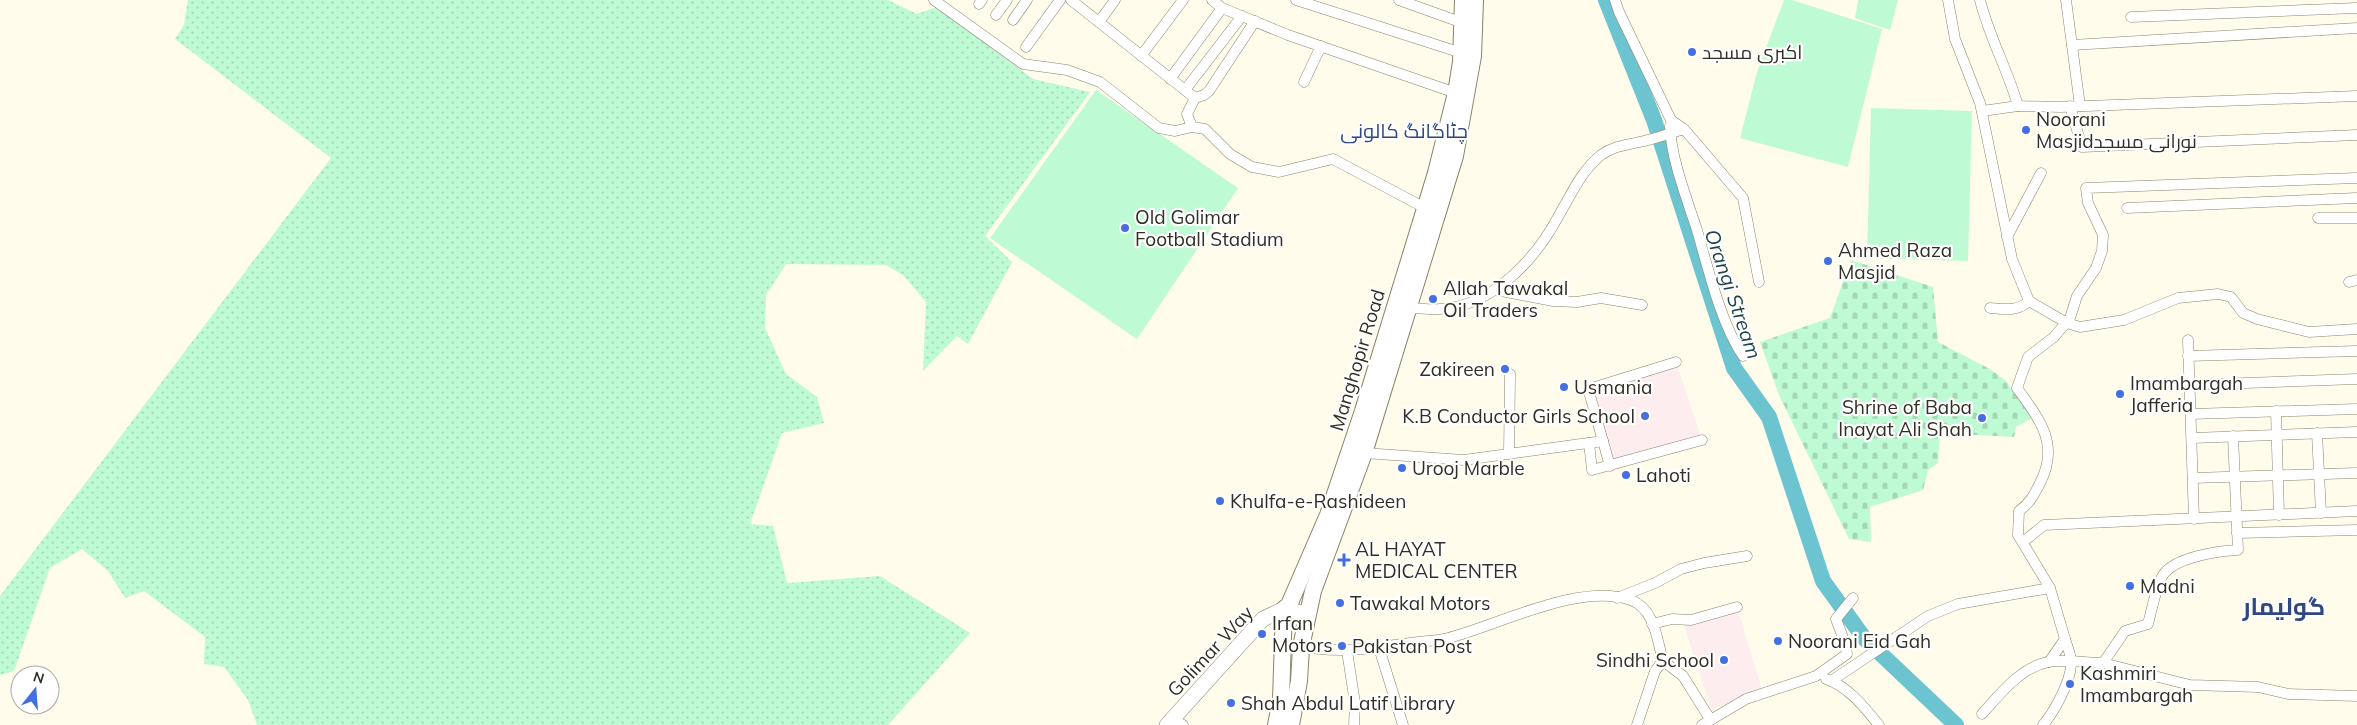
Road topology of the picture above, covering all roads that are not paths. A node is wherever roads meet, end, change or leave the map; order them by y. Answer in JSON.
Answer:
{"nodes":[{"id":1,"x":1007,"y":0,"type":"edge"},
{"id":2,"x":1027,"y":0,"type":"edge"},
{"id":3,"x":1060,"y":0,"type":"edge"},
{"id":4,"x":1071,"y":0,"type":"edge"},
{"id":5,"x":1115,"y":0,"type":"edge"},
{"id":6,"x":1183,"y":0,"type":"edge"},
{"id":7,"x":1212,"y":0,"type":"edge"},
{"id":8,"x":1296,"y":0,"type":"edge"},
{"id":9,"x":1400,"y":0,"type":"edge"},
{"id":10,"x":1463,"y":0,"type":"edge"},
{"id":11,"x":1475,"y":0,"type":"edge"},
{"id":12,"x":1615,"y":0,"type":"edge"},
{"id":13,"x":1948,"y":0,"type":"edge"},
{"id":14,"x":1980,"y":0,"type":"edge"},
{"id":15,"x":2066,"y":0,"type":"edge"},
{"id":16,"x":2273,"y":0,"type":"edge"},
{"id":17,"x":938,"y":1,"type":"edge"},
{"id":18,"x":1222,"y":8,"type":"junction"},
{"id":19,"x":2357,"y":8,"type":"edge"},
{"id":20,"x":2274,"y":11,"type":"junction"},
{"id":21,"x":996,"y":15,"type":"dead end"},
{"id":22,"x":1242,"y":16,"type":"junction"},
{"id":23,"x":2131,"y":17,"type":"dead end"},
{"id":24,"x":1013,"y":20,"type":"dead end"},
{"id":25,"x":1255,"y":21,"type":"junction"},
{"id":26,"x":1099,"y":22,"type":"junction"},
{"id":27,"x":1463,"y":23,"type":"junction"},
{"id":28,"x":2357,"y":28,"type":"edge"},
{"id":29,"x":2072,"y":45,"type":"junction"},
{"id":30,"x":1321,"y":46,"type":"junction"},
{"id":31,"x":1026,"y":47,"type":"dead end"},
{"id":32,"x":1462,"y":53,"type":"junction"},
{"id":33,"x":1141,"y":56,"type":"junction"},
{"id":34,"x":1170,"y":79,"type":"junction"},
{"id":35,"x":1304,"y":82,"type":"dead end"},
{"id":36,"x":1185,"y":90,"type":"junction"},
{"id":37,"x":1456,"y":93,"type":"junction"},
{"id":38,"x":2357,"y":96,"type":"edge"},
{"id":39,"x":1195,"y":98,"type":"junction"},
{"id":40,"x":2018,"y":106,"type":"junction"},
{"id":41,"x":2075,"y":106,"type":"junction"},
{"id":42,"x":1982,"y":111,"type":"junction"},
{"id":43,"x":1671,"y":120,"type":"junction"},
{"id":44,"x":1192,"y":127,"type":"junction"},
{"id":45,"x":1684,"y":129,"type":"junction"},
{"id":46,"x":1671,"y":133,"type":"junction"},
{"id":47,"x":2357,"y":135,"type":"edge"},
{"id":48,"x":2041,"y":173,"type":"dead end"},
{"id":49,"x":2357,"y":178,"type":"edge"},
{"id":50,"x":2357,"y":198,"type":"edge"},
{"id":51,"x":1425,"y":208,"type":"junction"},
{"id":52,"x":2127,"y":208,"type":"dead end"},
{"id":53,"x":2318,"y":218,"type":"dead end"},
{"id":54,"x":2357,"y":218,"type":"edge"},
{"id":55,"x":2007,"y":237,"type":"junction"},
{"id":56,"x":1759,"y":282,"type":"dead end"},
{"id":57,"x":1496,"y":290,"type":"junction"},
{"id":58,"x":2029,"y":300,"type":"junction"},
{"id":59,"x":1642,"y":305,"type":"dead end"},
{"id":60,"x":1409,"y":308,"type":"junction"},
{"id":61,"x":1990,"y":308,"type":"dead end"},
{"id":62,"x":2066,"y":323,"type":"junction"},
{"id":63,"x":2357,"y":330,"type":"edge"},
{"id":64,"x":2188,"y":340,"type":"dead end"},
{"id":65,"x":2357,"y":351,"type":"edge"},
{"id":66,"x":1743,"y":356,"type":"dead end"},
{"id":67,"x":2188,"y":356,"type":"junction"},
{"id":68,"x":1676,"y":362,"type":"dead end"},
{"id":69,"x":1510,"y":374,"type":"dead end"},
{"id":70,"x":2357,"y":379,"type":"edge"},
{"id":71,"x":2190,"y":384,"type":"junction"},
{"id":72,"x":2357,"y":409,"type":"edge"},
{"id":73,"x":2276,"y":411,"type":"junction"},
{"id":74,"x":2191,"y":414,"type":"junction"},
{"id":75,"x":2357,"y":432,"type":"edge"},
{"id":76,"x":2317,"y":433,"type":"junction"},
{"id":77,"x":2275,"y":435,"type":"junction"},
{"id":78,"x":2233,"y":436,"type":"junction"},
{"id":79,"x":2192,"y":438,"type":"junction"},
{"id":80,"x":1702,"y":440,"type":"dead end"},
{"id":81,"x":1603,"y":441,"type":"junction"},
{"id":82,"x":1589,"y":443,"type":"junction"},
{"id":83,"x":1364,"y":453,"type":"junction"},
{"id":84,"x":1508,"y":454,"type":"junction"},
{"id":85,"x":1610,"y":466,"type":"junction"},
{"id":86,"x":2357,"y":472,"type":"edge"},
{"id":87,"x":2320,"y":474,"type":"junction"},
{"id":88,"x":2277,"y":475,"type":"junction"},
{"id":89,"x":2235,"y":477,"type":"junction"},
{"id":90,"x":2193,"y":478,"type":"junction"},
{"id":91,"x":2357,"y":511,"type":"edge"},
{"id":92,"x":2321,"y":513,"type":"junction"},
{"id":93,"x":2279,"y":515,"type":"junction"},
{"id":94,"x":2237,"y":517,"type":"junction"},
{"id":95,"x":2194,"y":519,"type":"junction"},
{"id":96,"x":2357,"y":530,"type":"edge"},
{"id":97,"x":2237,"y":534,"type":"junction"},
{"id":98,"x":2023,"y":542,"type":"junction"},
{"id":99,"x":1747,"y":556,"type":"dead end"},
{"id":100,"x":2050,"y":588,"type":"junction"},
{"id":101,"x":1616,"y":598,"type":"junction"},
{"id":102,"x":1854,"y":598,"type":"dead end"},
{"id":103,"x":1737,"y":607,"type":"dead end"},
{"id":104,"x":1284,"y":609,"type":"junction"},
{"id":105,"x":1307,"y":614,"type":"junction"},
{"id":106,"x":1652,"y":624,"type":"junction"},
{"id":107,"x":2065,"y":639,"type":"junction"},
{"id":108,"x":1301,"y":646,"type":"junction"},
{"id":109,"x":1380,"y":648,"type":"junction"},
{"id":110,"x":1348,"y":651,"type":"junction"},
{"id":111,"x":1663,"y":661,"type":"junction"},
{"id":112,"x":2049,"y":662,"type":"junction"},
{"id":113,"x":2071,"y":663,"type":"junction"},
{"id":114,"x":2103,"y":663,"type":"junction"},
{"id":115,"x":1816,"y":676,"type":"junction"},
{"id":116,"x":1831,"y":681,"type":"junction"},
{"id":117,"x":2357,"y":696,"type":"edge"},
{"id":118,"x":1982,"y":714,"type":"dead end"},
{"id":119,"x":1706,"y":722,"type":"edge"},
{"id":120,"x":1175,"y":723,"type":"edge"},
{"id":121,"x":1276,"y":725,"type":"edge"},
{"id":122,"x":1291,"y":725,"type":"edge"},
{"id":123,"x":1354,"y":725,"type":"edge"},
{"id":124,"x":1403,"y":725,"type":"edge"},
{"id":125,"x":1637,"y":725,"type":"edge"},
{"id":126,"x":1879,"y":725,"type":"edge"},
{"id":127,"x":2043,"y":725,"type":"edge"}],
"edges":[{"from":1,"to":21,"type":"street"},
{"from":2,"to":24,"type":"street"},
{"from":3,"to":31,"type":"street"},
{"from":4,"to":26,"type":"street"},
{"from":5,"to":26,"type":"street"},
{"from":6,"to":33,"type":"street"},
{"from":7,"to":18,"type":"street"},
{"from":8,"to":32,"type":"street"},
{"from":9,"to":27,"type":"street"},
{"from":10,"to":27,"type":"main road","name":"Manghopir Road"},
{"from":11,"to":60,"type":"main road","name":"Manghopir Road"},
{"from":12,"to":43,"type":"street"},
{"from":13,"to":42,"type":"street"},
{"from":14,"to":40,"type":"street"},
{"from":15,"to":29,"type":"street"},
{"from":16,"to":20,"type":"street"},
{"from":17,"to":44,"type":"street"},
{"from":18,"to":22,"type":"street"},
{"from":18,"to":34,"type":"street"},
{"from":19,"to":20,"type":"street"},
{"from":20,"to":23,"type":"street"},
{"from":22,"to":25,"type":"street"},
{"from":22,"to":36,"type":"street"},
{"from":25,"to":30,"type":"street"},
{"from":25,"to":39,"type":"street"},
{"from":26,"to":33,"type":"street"},
{"from":27,"to":32,"type":"main road","name":"Manghopir Road"},
{"from":28,"to":29,"type":"street"},
{"from":29,"to":41,"type":"street"},
{"from":30,"to":35,"type":"street"},
{"from":30,"to":37,"type":"street"},
{"from":32,"to":37,"type":"main road","name":"Manghopir Road"},
{"from":33,"to":34,"type":"street"},
{"from":34,"to":36,"type":"street"},
{"from":36,"to":39,"type":"street"},
{"from":37,"to":51,"type":"main road","name":"Manghopir Road"},
{"from":38,"to":41,"type":"street"},
{"from":39,"to":44,"type":"street"},
{"from":40,"to":41,"type":"street"},
{"from":40,"to":42,"type":"street"},
{"from":41,"to":47,"type":"street"},
{"from":42,"to":55,"type":"street"},
{"from":43,"to":45,"type":"street"},
{"from":43,"to":46,"type":"street"},
{"from":44,"to":51,"type":"street"},
{"from":45,"to":46,"type":"street"},
{"from":45,"to":56,"type":"street"},
{"from":46,"to":57,"type":"street"},
{"from":46,"to":66,"type":"street"},
{"from":48,"to":55,"type":"street"},
{"from":49,"to":62,"type":"street"},
{"from":50,"to":52,"type":"street"},
{"from":51,"to":104,"type":"main road","name":"Manghopir Road"},
{"from":53,"to":54,"type":"street"},
{"from":55,"to":58,"type":"street"},
{"from":57,"to":59,"type":"street"},
{"from":57,"to":60,"type":"street"},
{"from":58,"to":61,"type":"street"},
{"from":58,"to":62,"type":"street"},
{"from":60,"to":83,"type":"main road","name":"Manghopir Road"},
{"from":62,"to":63,"type":"street"},
{"from":62,"to":98,"type":"street"},
{"from":64,"to":67,"type":"street"},
{"from":65,"to":67,"type":"street"},
{"from":67,"to":71,"type":"street"},
{"from":68,"to":81,"type":"street"},
{"from":69,"to":84,"type":"street"},
{"from":70,"to":71,"type":"street"},
{"from":71,"to":74,"type":"street"},
{"from":72,"to":73,"type":"street"},
{"from":73,"to":74,"type":"street"},
{"from":73,"to":77,"type":"street"},
{"from":74,"to":79,"type":"street"},
{"from":75,"to":76,"type":"street"},
{"from":76,"to":77,"type":"street"},
{"from":76,"to":87,"type":"street"},
{"from":77,"to":78,"type":"street"},
{"from":77,"to":88,"type":"street"},
{"from":78,"to":79,"type":"street"},
{"from":78,"to":89,"type":"street"},
{"from":79,"to":90,"type":"street"},
{"from":80,"to":85,"type":"street"},
{"from":81,"to":82,"type":"street"},
{"from":81,"to":85,"type":"street"},
{"from":82,"to":84,"type":"street"},
{"from":82,"to":85,"type":"street"},
{"from":83,"to":84,"type":"street"},
{"from":83,"to":105,"type":"main road","name":"Manghopir Road"},
{"from":86,"to":87,"type":"street"},
{"from":87,"to":88,"type":"street"},
{"from":87,"to":92,"type":"street"},
{"from":88,"to":89,"type":"street"},
{"from":88,"to":93,"type":"street"},
{"from":89,"to":90,"type":"street"},
{"from":89,"to":94,"type":"street"},
{"from":90,"to":95,"type":"street"},
{"from":91,"to":92,"type":"street"},
{"from":92,"to":93,"type":"street"},
{"from":93,"to":94,"type":"street"},
{"from":94,"to":95,"type":"street"},
{"from":94,"to":97,"type":"street"},
{"from":95,"to":98,"type":"street"},
{"from":96,"to":97,"type":"street"},
{"from":97,"to":114,"type":"street"},
{"from":98,"to":100,"type":"street"},
{"from":99,"to":101,"type":"street"},
{"from":100,"to":107,"type":"street"},
{"from":100,"to":116,"type":"street"},
{"from":101,"to":106,"type":"street"},
{"from":101,"to":109,"type":"street"},
{"from":102,"to":115,"type":"street"},
{"from":103,"to":106,"type":"street"},
{"from":104,"to":105,"type":"main road"},
{"from":104,"to":120,"type":"main road","name":"Golimar Way"},
{"from":104,"to":121,"type":"main road","name":"Manghopir Road"},
{"from":105,"to":108,"type":"main road","name":"Manghopir Road"},
{"from":106,"to":111,"type":"street"},
{"from":107,"to":112,"type":"street"},
{"from":107,"to":113,"type":"street"},
{"from":108,"to":110,"type":"street"},
{"from":108,"to":122,"type":"main road","name":"Manghopir Road"},
{"from":109,"to":110,"type":"street"},
{"from":109,"to":124,"type":"street"},
{"from":110,"to":123,"type":"street"},
{"from":111,"to":119,"type":"street"},
{"from":111,"to":125,"type":"street"},
{"from":112,"to":113,"type":"street"},
{"from":112,"to":118,"type":"street"},
{"from":113,"to":114,"type":"street"},
{"from":113,"to":127,"type":"street"},
{"from":114,"to":117,"type":"street"},
{"from":115,"to":116,"type":"street"},
{"from":115,"to":119,"type":"street"},
{"from":116,"to":126,"type":"street"}]}
